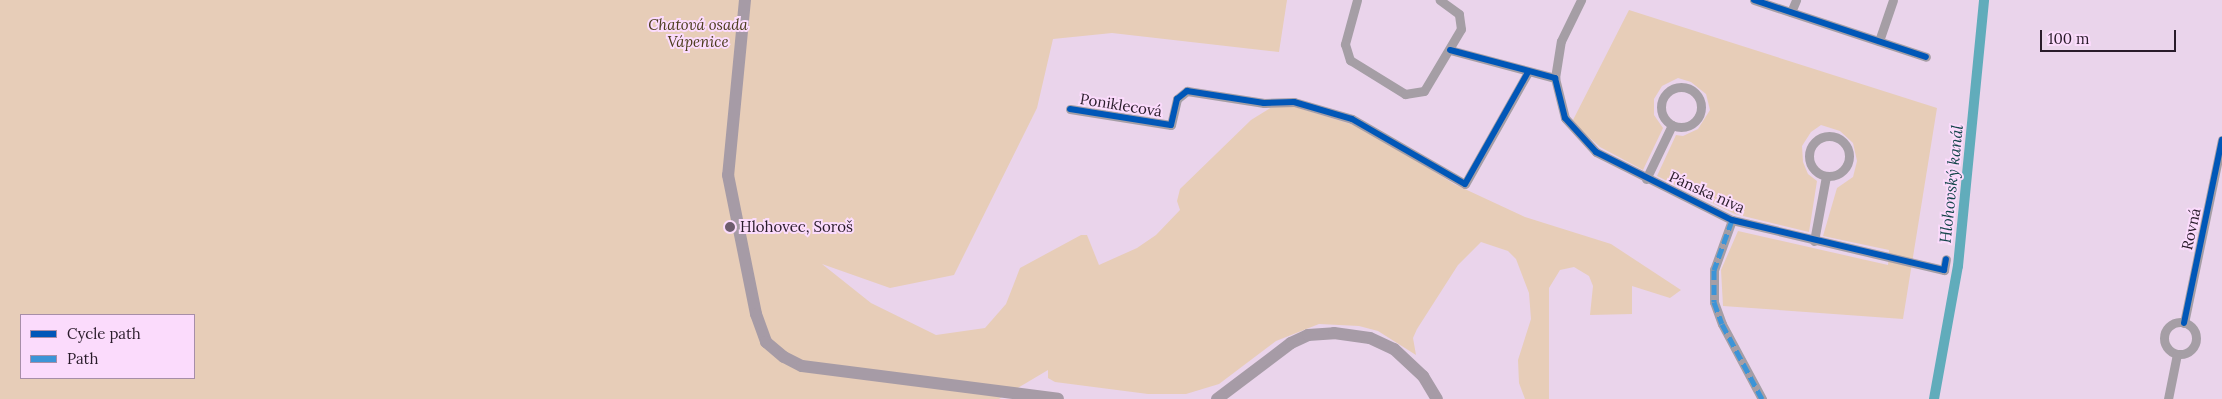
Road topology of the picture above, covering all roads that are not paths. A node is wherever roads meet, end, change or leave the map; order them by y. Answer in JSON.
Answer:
{"nodes":[{"id":1,"x":745,"y":0,"type":"edge"},
{"id":2,"x":1357,"y":0,"type":"edge"},
{"id":3,"x":1440,"y":0,"type":"edge"},
{"id":4,"x":1581,"y":0,"type":"edge"},
{"id":5,"x":1754,"y":0,"type":"edge"},
{"id":6,"x":1796,"y":0,"type":"edge"},
{"id":7,"x":1893,"y":0,"type":"edge"},
{"id":8,"x":1791,"y":12,"type":"junction"},
{"id":9,"x":1879,"y":42,"type":"junction"},
{"id":10,"x":1450,"y":50,"type":"junction"},
{"id":11,"x":1926,"y":57,"type":"dead end"},
{"id":12,"x":1528,"y":72,"type":"junction"},
{"id":13,"x":1556,"y":78,"type":"junction"},
{"id":14,"x":1070,"y":110,"type":"dead end"},
{"id":15,"x":1672,"y":125,"type":"junction"},
{"id":16,"x":2222,"y":140,"type":"edge"},
{"id":17,"x":1826,"y":176,"type":"junction"},
{"id":18,"x":1646,"y":178,"type":"junction"},
{"id":19,"x":1732,"y":220,"type":"junction"},
{"id":20,"x":1814,"y":241,"type":"junction"},
{"id":21,"x":1946,"y":259,"type":"dead end"},
{"id":22,"x":2184,"y":323,"type":"junction"},
{"id":23,"x":2178,"y":354,"type":"junction"},
{"id":24,"x":1058,"y":399,"type":"edge"},
{"id":25,"x":1217,"y":399,"type":"edge"},
{"id":26,"x":1437,"y":399,"type":"edge"},
{"id":27,"x":1762,"y":399,"type":"edge"},
{"id":28,"x":2168,"y":399,"type":"edge"}],
"edges":[{"from":1,"to":24,"type":"main road"},
{"from":2,"to":10,"type":"street"},
{"from":3,"to":10,"type":"street"},
{"from":4,"to":13,"type":"street"},
{"from":5,"to":8,"type":"street"},
{"from":6,"to":8,"type":"street"},
{"from":7,"to":9,"type":"street"},
{"from":8,"to":9,"type":"street"},
{"from":9,"to":11,"type":"street"},
{"from":10,"to":12,"type":"street"},
{"from":12,"to":13,"type":"street"},
{"from":12,"to":14,"type":"street","name":"Poniklecová"},
{"from":13,"to":18,"type":"street","name":"Pánska niva"},
{"from":15,"to":15,"type":"street"},
{"from":15,"to":18,"type":"street"},
{"from":16,"to":22,"type":"street","name":"Rovná"},
{"from":17,"to":17,"type":"street"},
{"from":17,"to":20,"type":"street"},
{"from":18,"to":19,"type":"street","name":"Pánska niva"},
{"from":19,"to":20,"type":"street","name":"Pánska niva"},
{"from":19,"to":27,"type":"street"},
{"from":20,"to":21,"type":"street","name":"Pánska niva"},
{"from":22,"to":23,"type":"street"},
{"from":22,"to":23,"type":"street"},
{"from":23,"to":28,"type":"street"},
{"from":25,"to":26,"type":"main road"}]}
